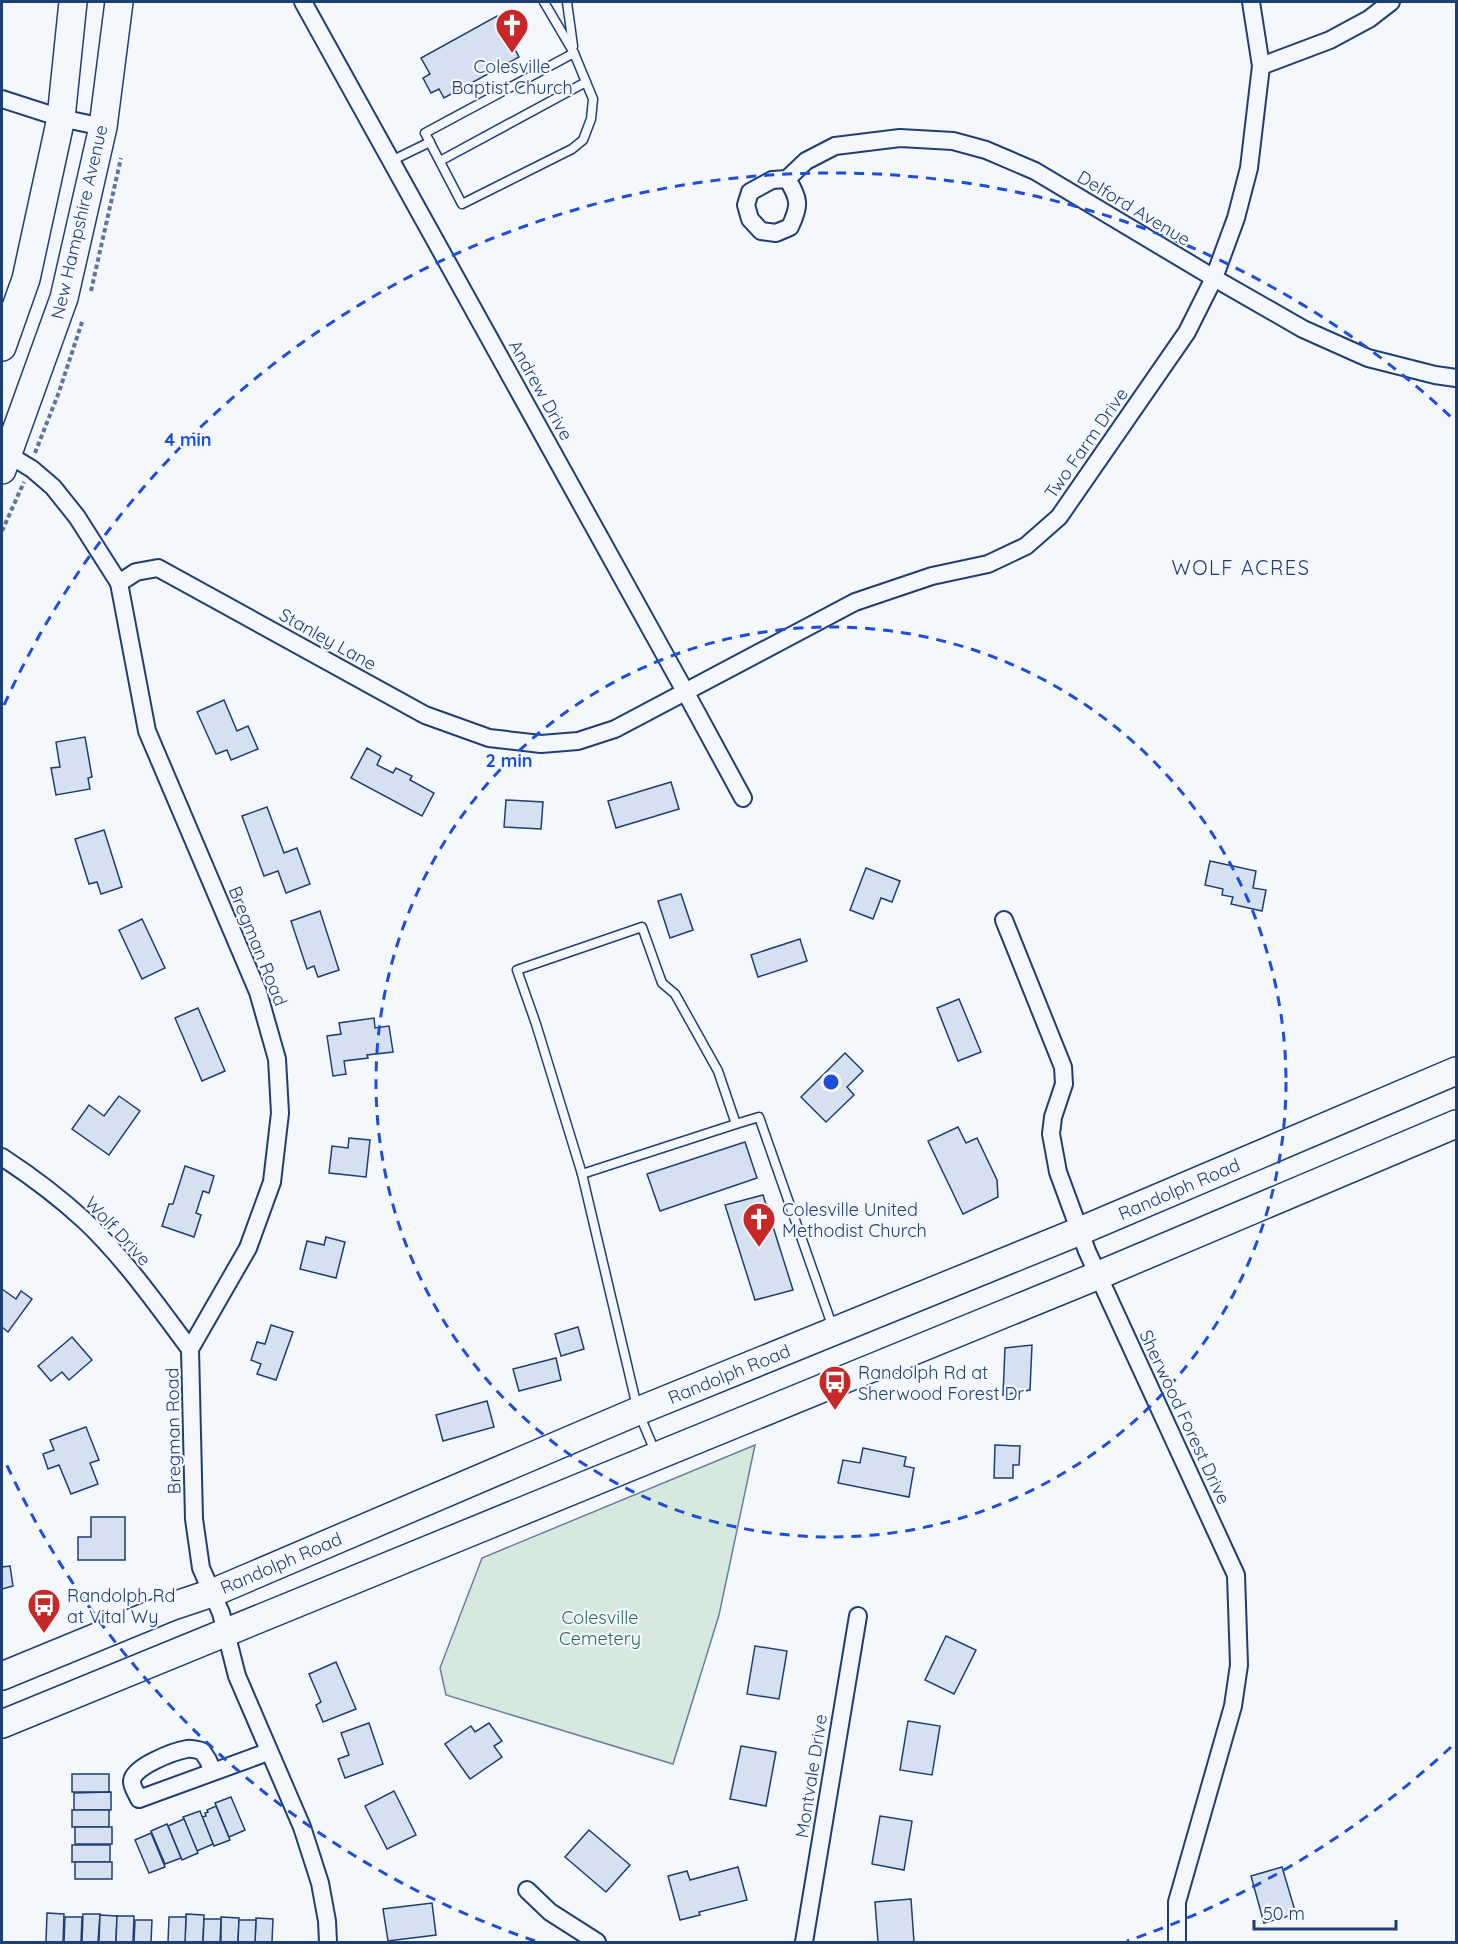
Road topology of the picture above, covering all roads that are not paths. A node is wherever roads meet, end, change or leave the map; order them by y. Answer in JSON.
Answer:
{"nodes":[{"id":1,"x":73,"y":2,"type":"edge"},
{"id":2,"x":119,"y":2,"type":"edge"},
{"id":3,"x":303,"y":2,"type":"edge"},
{"id":4,"x":544,"y":2,"type":"edge"},
{"id":5,"x":567,"y":2,"type":"edge"},
{"id":6,"x":1251,"y":2,"type":"edge"},
{"id":7,"x":1391,"y":2,"type":"edge"},
{"id":8,"x":574,"y":52,"type":"junction"},
{"id":9,"x":1261,"y":66,"type":"junction"},
{"id":10,"x":586,"y":82,"type":"junction"},
{"id":11,"x":2,"y":99,"type":"edge"},
{"id":12,"x":61,"y":118,"type":"junction"},
{"id":13,"x":103,"y":127,"type":"junction"},
{"id":14,"x":430,"y":142,"type":"junction"},
{"id":15,"x":391,"y":161,"type":"junction"},
{"id":16,"x":440,"y":161,"type":"junction"},
{"id":17,"x":787,"y":179,"type":"dead end"},
{"id":18,"x":1214,"y":278,"type":"junction"},
{"id":19,"x":2,"y":346,"type":"edge"},
{"id":20,"x":1456,"y":378,"type":"edge"},
{"id":21,"x":5,"y":462,"type":"edge"},
{"id":22,"x":119,"y":583,"type":"junction"},
{"id":23,"x":686,"y":693,"type":"junction"},
{"id":24,"x":743,"y":798,"type":"dead end"},
{"id":25,"x":1004,"y":920,"type":"dead end"},
{"id":26,"x":1456,"y":1071,"type":"edge"},
{"id":27,"x":736,"y":1124,"type":"junction"},
{"id":28,"x":1456,"y":1125,"type":"edge"},
{"id":29,"x":2,"y":1157,"type":"edge"},
{"id":30,"x":582,"y":1174,"type":"junction"},
{"id":31,"x":1080,"y":1231,"type":"junction"},
{"id":32,"x":1099,"y":1275,"type":"junction"},
{"id":33,"x":835,"y":1331,"type":"junction"},
{"id":34,"x":190,"y":1349,"type":"junction"},
{"id":35,"x":638,"y":1412,"type":"junction"},
{"id":36,"x":657,"y":1456,"type":"junction"},
{"id":37,"x":212,"y":1593,"type":"junction"},
{"id":38,"x":858,"y":1616,"type":"dead end"},
{"id":39,"x":226,"y":1633,"type":"junction"},
{"id":40,"x":2,"y":1676,"type":"edge"},
{"id":41,"x":2,"y":1724,"type":"edge"},
{"id":42,"x":268,"y":1752,"type":"junction"},
{"id":43,"x":213,"y":1772,"type":"dead end"},
{"id":44,"x":527,"y":1890,"type":"dead end"},
{"id":45,"x":328,"y":1942,"type":"edge"},
{"id":46,"x":597,"y":1942,"type":"edge"},
{"id":47,"x":804,"y":1942,"type":"edge"},
{"id":48,"x":1177,"y":1942,"type":"edge"}],
"edges":[{"from":1,"to":12,"type":"main road"},
{"from":2,"to":13,"type":"main road","name":"New Hampshire Avenue"},
{"from":3,"to":15,"type":"street","name":"Andrew Drive"},
{"from":4,"to":8,"type":"lane"},
{"from":5,"to":8,"type":"lane"},
{"from":6,"to":9,"type":"street","name":"Two Farm Drive"},
{"from":7,"to":9,"type":"street"},
{"from":8,"to":10,"type":"lane"},
{"from":8,"to":14,"type":"lane"},
{"from":9,"to":18,"type":"street","name":"Two Farm Drive"},
{"from":10,"to":16,"type":"lane"},
{"from":10,"to":16,"type":"lane"},
{"from":11,"to":12,"type":"street"},
{"from":12,"to":13,"type":"street"},
{"from":12,"to":19,"type":"main road"},
{"from":13,"to":21,"type":"main road","name":"New Hampshire Avenue"},
{"from":14,"to":15,"type":"lane"},
{"from":14,"to":16,"type":"lane"},
{"from":15,"to":23,"type":"street","name":"Andrew Drive"},
{"from":17,"to":18,"type":"street","name":"Delford Avenue"},
{"from":18,"to":20,"type":"street","name":"Delford Avenue"},
{"from":18,"to":23,"type":"street","name":"Two Farm Drive"},
{"from":21,"to":22,"type":"street"},
{"from":22,"to":23,"type":"street","name":"Stanley Lane"},
{"from":22,"to":34,"type":"street","name":"Bregman Road"},
{"from":23,"to":24,"type":"street","name":"Andrew Drive"},
{"from":25,"to":31,"type":"street","name":"Sherwood Forest Drive"},
{"from":26,"to":31,"type":"main road","name":"Randolph Road"},
{"from":27,"to":30,"type":"lane"},
{"from":27,"to":30,"type":"lane"},
{"from":27,"to":33,"type":"lane"},
{"from":28,"to":32,"type":"main road"},
{"from":29,"to":34,"type":"street","name":"Wolf Drive"},
{"from":30,"to":35,"type":"lane"},
{"from":31,"to":32,"type":"street","name":"Sherwood Forest Drive"},
{"from":31,"to":33,"type":"main road","name":"Randolph Road"},
{"from":32,"to":36,"type":"main road"},
{"from":32,"to":48,"type":"street","name":"Sherwood Forest Drive"},
{"from":33,"to":35,"type":"main road","name":"Randolph Road"},
{"from":34,"to":37,"type":"street","name":"Bregman Road"},
{"from":35,"to":36,"type":"lane"},
{"from":35,"to":37,"type":"main road","name":"Randolph Road"},
{"from":36,"to":39,"type":"main road"},
{"from":37,"to":39,"type":"street","name":"Bregman Road"},
{"from":37,"to":40,"type":"main road","name":"Randolph Road"},
{"from":38,"to":47,"type":"street","name":"Montvale Drive"},
{"from":39,"to":41,"type":"main road"},
{"from":39,"to":42,"type":"street","name":"Bregman Road"},
{"from":42,"to":43,"type":"street"},
{"from":42,"to":45,"type":"street","name":"Bregman Road"},
{"from":44,"to":46,"type":"street"}]}
